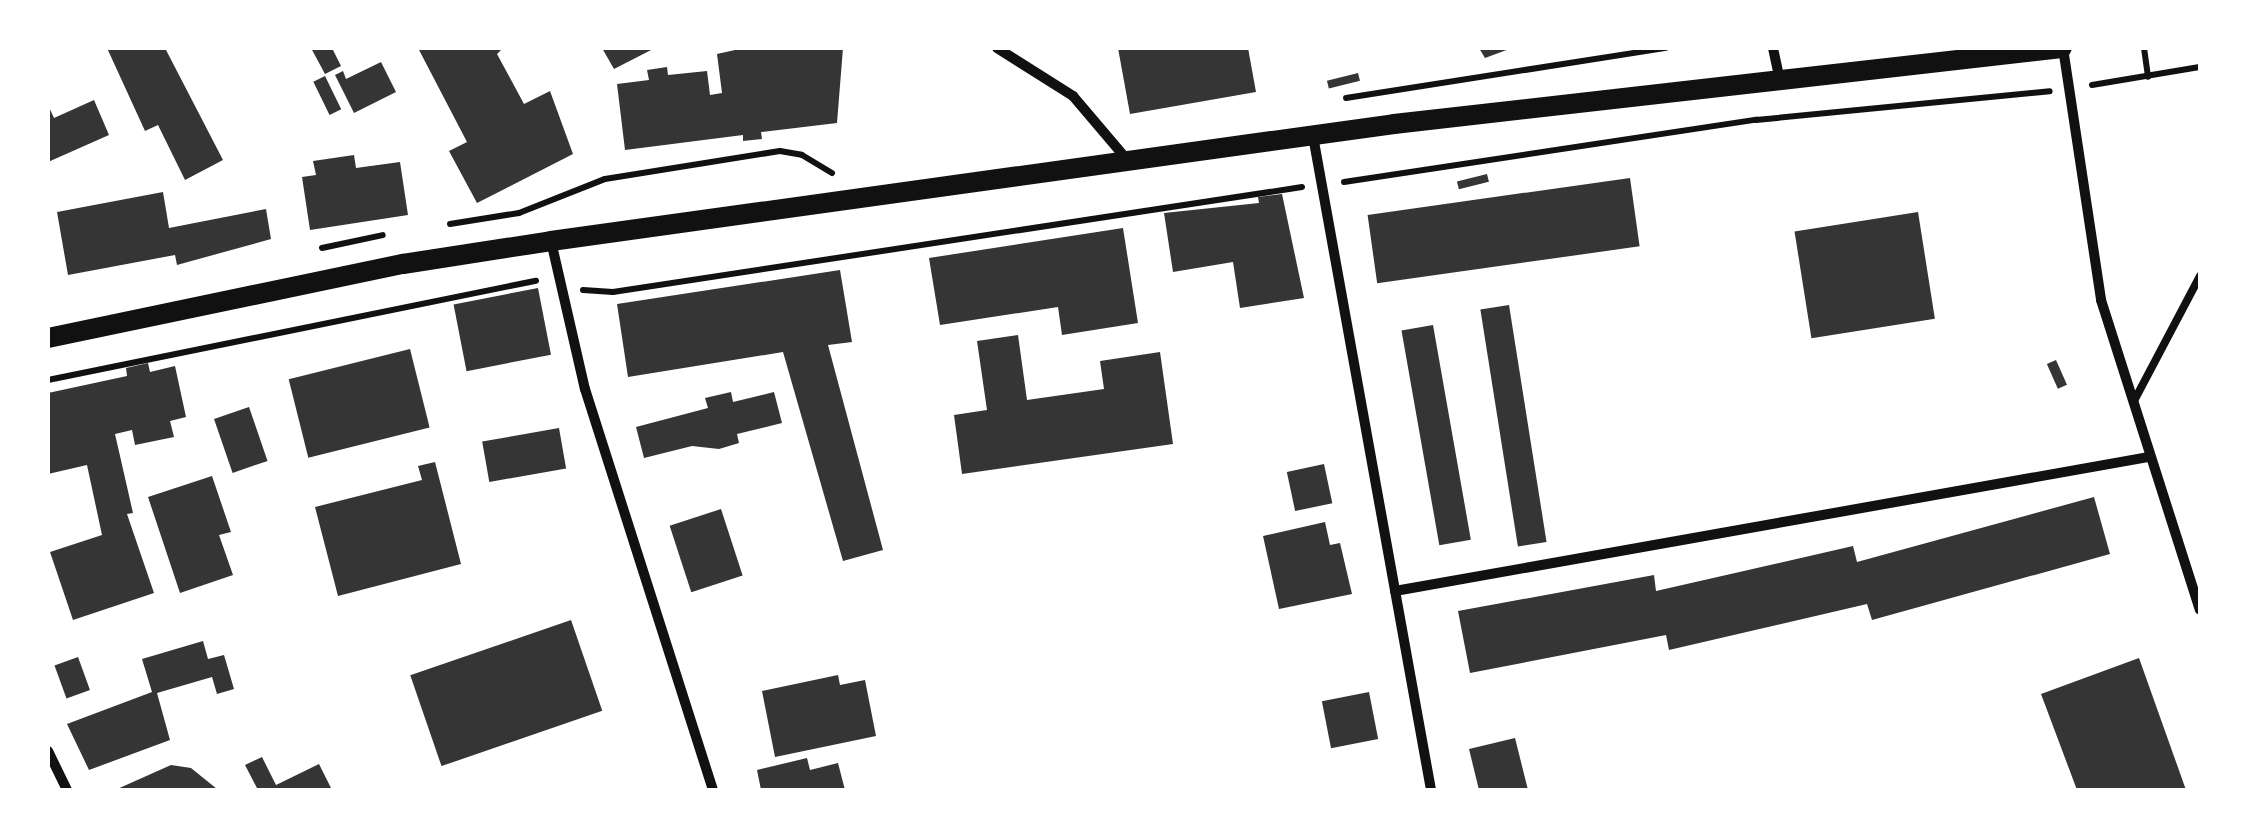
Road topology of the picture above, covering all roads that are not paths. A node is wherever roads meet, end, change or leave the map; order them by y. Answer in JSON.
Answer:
{"nodes":[{"id":1,"x":1773,"y":48,"type":"edge"},
{"id":2,"x":2062,"y":48,"type":"edge"},
{"id":3,"x":1004,"y":50,"type":"edge"},
{"id":4,"x":1780,"y":81,"type":"junction"},
{"id":5,"x":1312,"y":135,"type":"junction"},
{"id":6,"x":1130,"y":163,"type":"junction"},
{"id":7,"x":551,"y":241,"type":"junction"},
{"id":8,"x":2200,"y":276,"type":"edge"},
{"id":9,"x":48,"y":338,"type":"edge"},
{"id":10,"x":2132,"y":406,"type":"junction"},
{"id":11,"x":2149,"y":456,"type":"junction"},
{"id":12,"x":1396,"y":591,"type":"junction"},
{"id":13,"x":2200,"y":610,"type":"edge"},
{"id":14,"x":48,"y":751,"type":"edge"},
{"id":15,"x":67,"y":790,"type":"edge"},
{"id":16,"x":713,"y":790,"type":"edge"},
{"id":17,"x":1431,"y":790,"type":"edge"}],
"edges":[{"from":1,"to":4,"type":"street"},
{"from":2,"to":4,"type":"main road"},
{"from":2,"to":10,"type":"street"},
{"from":3,"to":6,"type":"street"},
{"from":4,"to":5,"type":"main road"},
{"from":5,"to":6,"type":"main road"},
{"from":5,"to":12,"type":"street"},
{"from":6,"to":7,"type":"main road"},
{"from":7,"to":9,"type":"main road"},
{"from":7,"to":16,"type":"street"},
{"from":8,"to":10,"type":"lane"},
{"from":10,"to":11,"type":"street"},
{"from":11,"to":12,"type":"street"},
{"from":11,"to":13,"type":"street"},
{"from":12,"to":17,"type":"street"},
{"from":14,"to":15,"type":"street"}]}
